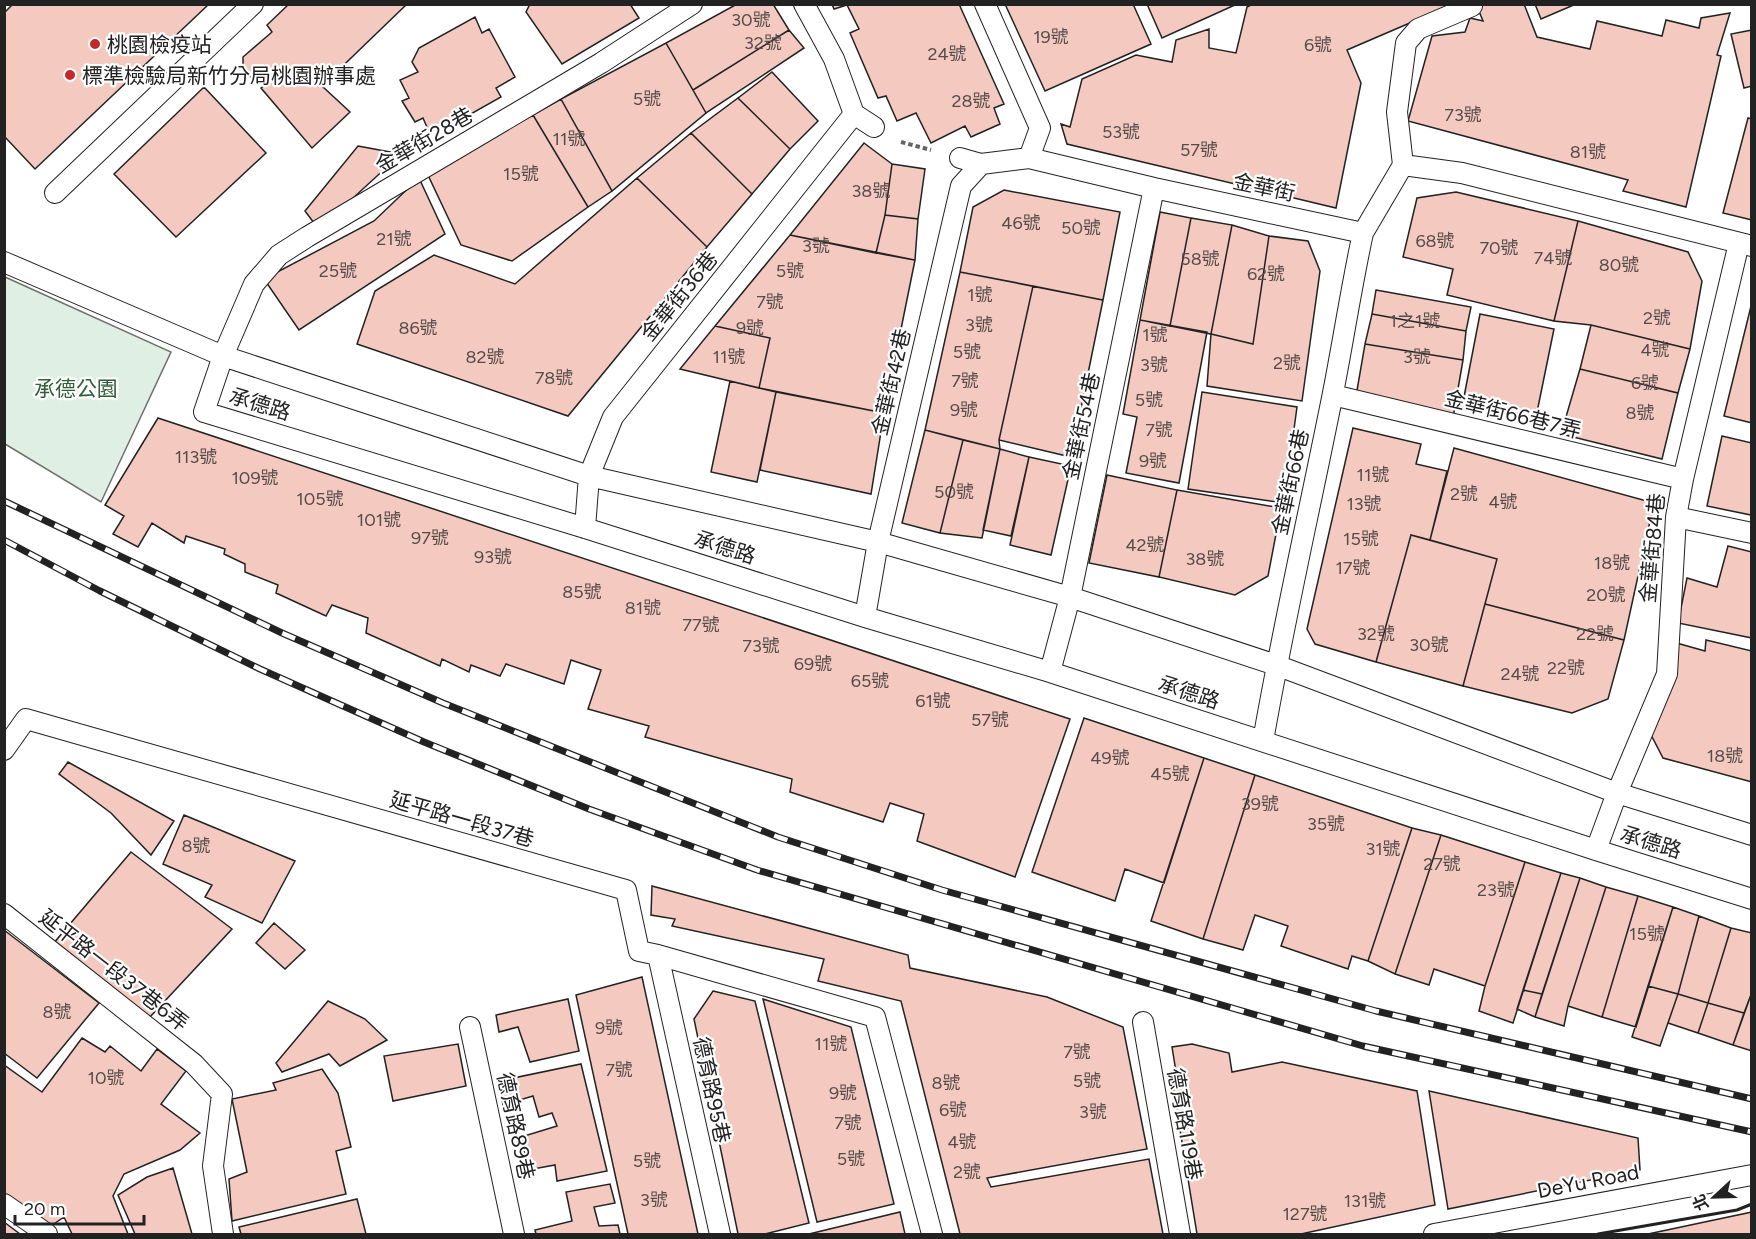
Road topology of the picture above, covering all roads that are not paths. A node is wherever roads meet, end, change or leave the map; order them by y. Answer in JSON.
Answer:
{"nodes":[{"id":1,"x":253,"y":4,"type":"edge"},
{"id":2,"x":692,"y":4,"type":"edge"},
{"id":3,"x":804,"y":4,"type":"edge"},
{"id":4,"x":985,"y":4,"type":"edge"},
{"id":5,"x":1472,"y":6,"type":"edge"},
{"id":6,"x":854,"y":114,"type":"junction"},
{"id":7,"x":874,"y":128,"type":"road end"},
{"id":8,"x":960,"y":158,"type":"road end"},
{"id":9,"x":1029,"y":158,"type":"junction"},
{"id":10,"x":981,"y":165,"type":"junction"},
{"id":11,"x":1403,"y":165,"type":"junction"},
{"id":12,"x":1154,"y":188,"type":"junction"},
{"id":13,"x":55,"y":193,"type":"dead end"},
{"id":14,"x":1363,"y":233,"type":"junction"},
{"id":15,"x":1745,"y":244,"type":"edge"},
{"id":16,"x":4,"y":262,"type":"edge"},
{"id":17,"x":223,"y":356,"type":"junction"},
{"id":18,"x":1333,"y":395,"type":"junction"},
{"id":19,"x":589,"y":476,"type":"junction"},
{"id":20,"x":1683,"y":479,"type":"junction"},
{"id":21,"x":1676,"y":517,"type":"junction"},
{"id":22,"x":585,"y":528,"type":"junction"},
{"id":23,"x":1752,"y":533,"type":"edge"},
{"id":24,"x":878,"y":542,"type":"junction"},
{"id":25,"x":1070,"y":597,"type":"junction"},
{"id":26,"x":865,"y":617,"type":"junction"},
{"id":27,"x":1276,"y":665,"type":"junction"},
{"id":28,"x":1050,"y":672,"type":"junction"},
{"id":29,"x":1263,"y":741,"type":"junction"},
{"id":30,"x":4,"y":750,"type":"edge"},
{"id":31,"x":1617,"y":793,"type":"junction"},
{"id":32,"x":1752,"y":836,"type":"edge"},
{"id":33,"x":1596,"y":850,"type":"junction"},
{"id":34,"x":1752,"y":899,"type":"edge"},
{"id":35,"x":4,"y":914,"type":"edge"},
{"id":36,"x":658,"y":955,"type":"junction"},
{"id":37,"x":1143,"y":1022,"type":"dead end"},
{"id":38,"x":470,"y":1027,"type":"dead end"},
{"id":39,"x":1752,"y":1175,"type":"edge"},
{"id":40,"x":4,"y":1204,"type":"edge"},
{"id":41,"x":222,"y":1226,"type":"edge"},
{"id":42,"x":47,"y":1234,"type":"edge"},
{"id":43,"x":514,"y":1234,"type":"edge"},
{"id":44,"x":720,"y":1234,"type":"edge"},
{"id":45,"x":932,"y":1234,"type":"edge"},
{"id":46,"x":1180,"y":1234,"type":"edge"},
{"id":47,"x":1434,"y":1234,"type":"edge"}],
"edges":[{"from":1,"to":13,"type":"lane"},
{"from":2,"to":17,"type":"lane","name":"金華街28巷"},
{"from":3,"to":6,"type":"lane"},
{"from":4,"to":9,"type":"lane"},
{"from":5,"to":11,"type":"lane"},
{"from":6,"to":7,"type":"lane"},
{"from":6,"to":19,"type":"lane","name":"金華街36巷"},
{"from":8,"to":10,"type":"lane","name":"金華街"},
{"from":9,"to":10,"type":"lane","name":"金華街"},
{"from":9,"to":12,"type":"lane","name":"金華街"},
{"from":10,"to":24,"type":"lane","name":"金華街42巷"},
{"from":11,"to":14,"type":"lane"},
{"from":11,"to":15,"type":"lane"},
{"from":12,"to":14,"type":"lane","name":"金華街"},
{"from":12,"to":25,"type":"lane","name":"金華街54巷"},
{"from":14,"to":18,"type":"lane","name":"金華街66巷"},
{"from":15,"to":20,"type":"lane","name":"金華街84巷"},
{"from":16,"to":17,"type":"lane"},
{"from":17,"to":19,"type":"lane","name":"承德路"},
{"from":17,"to":22,"type":"lane","name":"承德路"},
{"from":18,"to":20,"type":"lane","name":"金華街66巷7弄"},
{"from":18,"to":27,"type":"lane","name":"金華街66巷"},
{"from":19,"to":22,"type":"lane","name":"金華街36巷"},
{"from":19,"to":24,"type":"lane","name":"承德路"},
{"from":20,"to":21,"type":"lane","name":"金華街84巷"},
{"from":21,"to":23,"type":"lane"},
{"from":21,"to":31,"type":"lane","name":"金華街84巷"},
{"from":22,"to":26,"type":"lane","name":"承德路"},
{"from":24,"to":25,"type":"lane","name":"承德路"},
{"from":24,"to":26,"type":"lane","name":"金華街42巷"},
{"from":25,"to":27,"type":"lane","name":"承德路"},
{"from":25,"to":28,"type":"lane","name":"金華街54巷"},
{"from":26,"to":28,"type":"lane","name":"承德路"},
{"from":27,"to":29,"type":"lane","name":"金華街66巷"},
{"from":27,"to":31,"type":"lane","name":"承德路"},
{"from":28,"to":29,"type":"lane","name":"承德路"},
{"from":29,"to":33,"type":"lane","name":"承德路"},
{"from":30,"to":36,"type":"lane","name":"延平路一段37巷"},
{"from":31,"to":32,"type":"lane","name":"承德路"},
{"from":31,"to":33,"type":"lane","name":"金華街84巷"},
{"from":33,"to":34,"type":"lane","name":"承德路"},
{"from":35,"to":41,"type":"lane","name":"延平路一段37巷6弄"},
{"from":36,"to":44,"type":"lane","name":"德育路95巷"},
{"from":36,"to":45,"type":"lane","name":"延平路一段37巷"},
{"from":37,"to":46,"type":"lane","name":"德育路119巷"},
{"from":38,"to":43,"type":"lane","name":"德育路89巷"},
{"from":39,"to":47,"type":"lane","name":"DeYu Road"},
{"from":40,"to":42,"type":"lane"}]}
